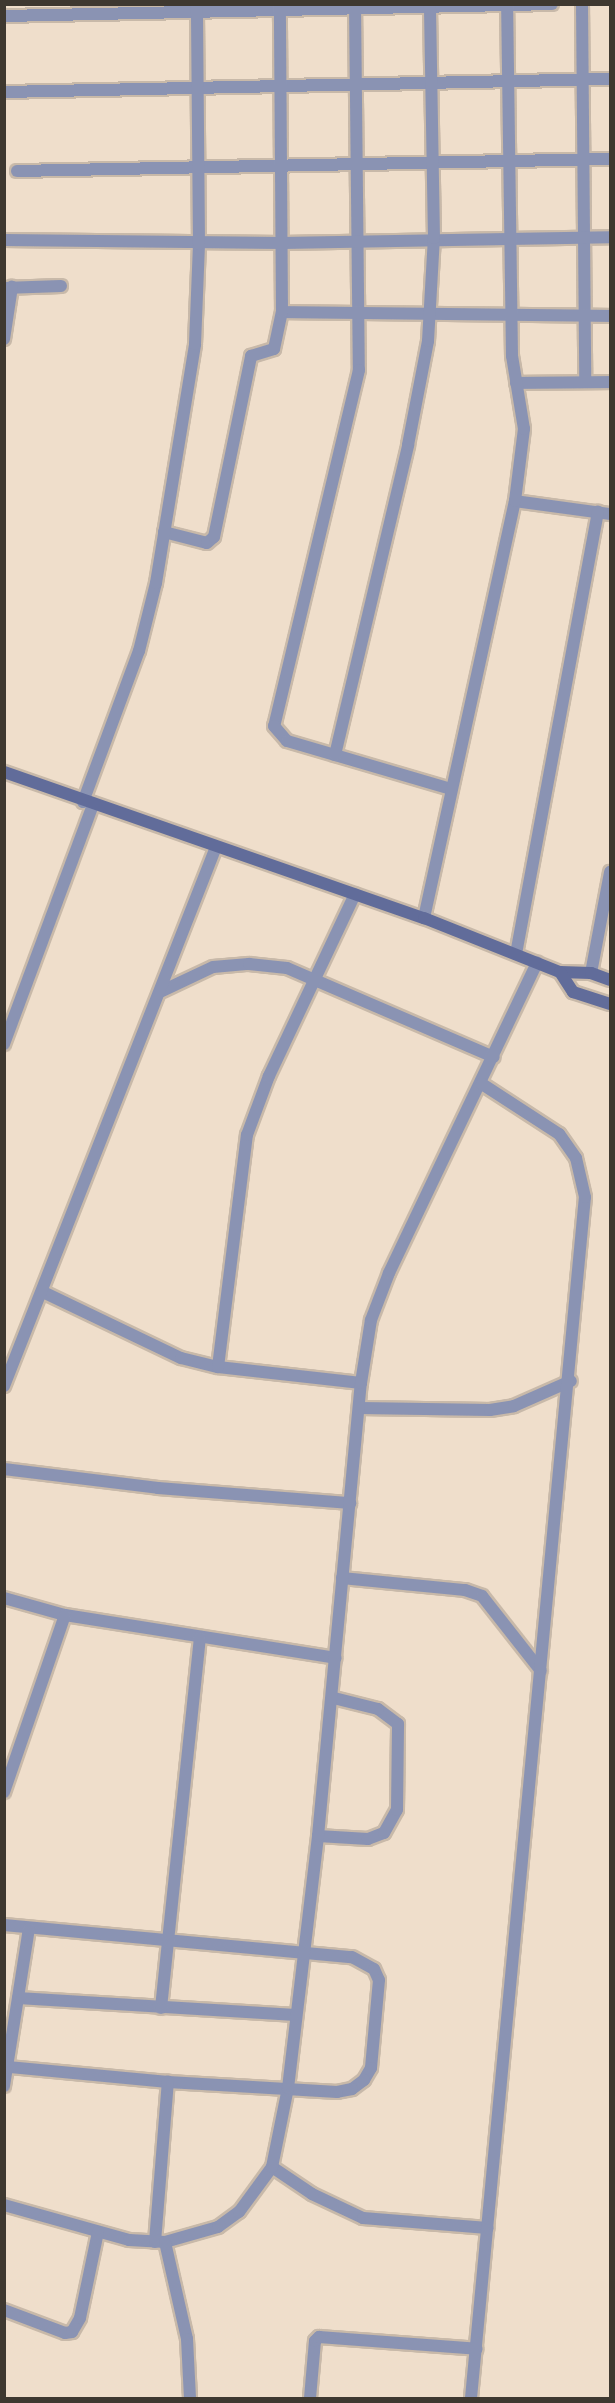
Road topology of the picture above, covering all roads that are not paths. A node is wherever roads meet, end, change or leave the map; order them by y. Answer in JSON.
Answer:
{"nodes":[{"id":1,"x":552,"y":4,"type":"edge"},
{"id":2,"x":582,"y":4,"type":"edge"},
{"id":3,"x":507,"y":5,"type":"edge"},
{"id":4,"x":430,"y":6,"type":"edge"},
{"id":5,"x":356,"y":7,"type":"edge"},
{"id":6,"x":280,"y":8,"type":"edge"},
{"id":7,"x":197,"y":9,"type":"edge"},
{"id":8,"x":4,"y":16,"type":"edge"},
{"id":9,"x":610,"y":79,"type":"edge"},
{"id":10,"x":582,"y":80,"type":"junction"},
{"id":11,"x":508,"y":81,"type":"junction"},
{"id":12,"x":431,"y":83,"type":"junction"},
{"id":13,"x":357,"y":85,"type":"junction"},
{"id":14,"x":281,"y":87,"type":"junction"},
{"id":15,"x":199,"y":91,"type":"junction"},
{"id":16,"x":4,"y":92,"type":"edge"},
{"id":17,"x":509,"y":159,"type":"junction"},
{"id":18,"x":583,"y":159,"type":"junction"},
{"id":19,"x":610,"y":159,"type":"edge"},
{"id":20,"x":432,"y":161,"type":"junction"},
{"id":21,"x":359,"y":163,"type":"junction"},
{"id":22,"x":283,"y":165,"type":"junction"},
{"id":23,"x":198,"y":168,"type":"junction"},
{"id":24,"x":16,"y":171,"type":"dead end"},
{"id":25,"x":610,"y":237,"type":"edge"},
{"id":26,"x":434,"y":238,"type":"junction"},
{"id":27,"x":510,"y":238,"type":"junction"},
{"id":28,"x":585,"y":238,"type":"junction"},
{"id":29,"x":4,"y":240,"type":"edge"},
{"id":30,"x":360,"y":240,"type":"junction"},
{"id":31,"x":282,"y":243,"type":"junction"},
{"id":32,"x":200,"y":244,"type":"junction"},
{"id":33,"x":61,"y":286,"type":"dead end"},
{"id":34,"x":8,"y":287,"type":"edge"},
{"id":35,"x":361,"y":311,"type":"junction"},
{"id":36,"x":282,"y":312,"type":"junction"},
{"id":37,"x":431,"y":312,"type":"junction"},
{"id":38,"x":512,"y":316,"type":"junction"},
{"id":39,"x":583,"y":316,"type":"junction"},
{"id":40,"x":610,"y":316,"type":"edge"},
{"id":41,"x":4,"y":339,"type":"edge"},
{"id":42,"x":585,"y":382,"type":"junction"},
{"id":43,"x":610,"y":382,"type":"edge"},
{"id":44,"x":516,"y":383,"type":"junction"},
{"id":45,"x":515,"y":501,"type":"junction"},
{"id":46,"x":604,"y":513,"type":"edge"},
{"id":47,"x":164,"y":532,"type":"junction"},
{"id":48,"x":335,"y":754,"type":"junction"},
{"id":49,"x":4,"y":772,"type":"edge"},
{"id":50,"x":452,"y":789,"type":"junction"},
{"id":51,"x":88,"y":804,"type":"junction"},
{"id":52,"x":216,"y":847,"type":"junction"},
{"id":53,"x":610,"y":872,"type":"edge"},
{"id":54,"x":355,"y":894,"type":"junction"},
{"id":55,"x":424,"y":918,"type":"junction"},
{"id":56,"x":516,"y":954,"type":"junction"},
{"id":57,"x":537,"y":963,"type":"junction"},
{"id":58,"x":560,"y":972,"type":"junction"},
{"id":59,"x":591,"y":974,"type":"junction"},
{"id":60,"x":316,"y":977,"type":"junction"},
{"id":61,"x":610,"y":980,"type":"edge"},
{"id":62,"x":162,"y":991,"type":"junction"},
{"id":63,"x":610,"y":1004,"type":"edge"},
{"id":64,"x":4,"y":1044,"type":"edge"},
{"id":65,"x":494,"y":1057,"type":"junction"},
{"id":66,"x":482,"y":1084,"type":"junction"},
{"id":67,"x":43,"y":1292,"type":"junction"},
{"id":68,"x":218,"y":1367,"type":"junction"},
{"id":69,"x":571,"y":1381,"type":"junction"},
{"id":70,"x":361,"y":1383,"type":"junction"},
{"id":71,"x":4,"y":1386,"type":"edge"},
{"id":72,"x":360,"y":1408,"type":"junction"},
{"id":73,"x":4,"y":1469,"type":"edge"},
{"id":74,"x":350,"y":1503,"type":"junction"},
{"id":75,"x":342,"y":1578,"type":"junction"},
{"id":76,"x":4,"y":1598,"type":"edge"},
{"id":77,"x":65,"y":1616,"type":"junction"},
{"id":78,"x":200,"y":1638,"type":"junction"},
{"id":79,"x":336,"y":1658,"type":"junction"},
{"id":80,"x":541,"y":1671,"type":"junction"},
{"id":81,"x":334,"y":1698,"type":"junction"},
{"id":82,"x":4,"y":1791,"type":"edge"},
{"id":83,"x":318,"y":1836,"type":"junction"},
{"id":84,"x":4,"y":1925,"type":"edge"},
{"id":85,"x":29,"y":1929,"type":"junction"},
{"id":86,"x":168,"y":1940,"type":"junction"},
{"id":87,"x":303,"y":1953,"type":"junction"},
{"id":88,"x":18,"y":1998,"type":"junction"},
{"id":89,"x":161,"y":2008,"type":"junction"},
{"id":90,"x":295,"y":2015,"type":"junction"},
{"id":91,"x":8,"y":2067,"type":"junction"},
{"id":92,"x":168,"y":2082,"type":"junction"},
{"id":93,"x":4,"y":2086,"type":"edge"},
{"id":94,"x":288,"y":2088,"type":"junction"},
{"id":95,"x":272,"y":2167,"type":"junction"},
{"id":96,"x":4,"y":2205,"type":"edge"},
{"id":97,"x":488,"y":2228,"type":"junction"},
{"id":98,"x":98,"y":2232,"type":"junction"},
{"id":99,"x":160,"y":2242,"type":"junction"},
{"id":100,"x":4,"y":2310,"type":"edge"},
{"id":101,"x":477,"y":2349,"type":"junction"},
{"id":102,"x":190,"y":2398,"type":"edge"},
{"id":103,"x":310,"y":2398,"type":"edge"},
{"id":104,"x":471,"y":2398,"type":"edge"}],
"edges":[{"from":1,"to":3,"type":"street"},
{"from":2,"to":10,"type":"street"},
{"from":3,"to":4,"type":"street"},
{"from":3,"to":11,"type":"street"},
{"from":4,"to":5,"type":"street"},
{"from":4,"to":12,"type":"street"},
{"from":5,"to":6,"type":"street"},
{"from":5,"to":13,"type":"street"},
{"from":6,"to":7,"type":"street"},
{"from":6,"to":14,"type":"street"},
{"from":7,"to":8,"type":"street"},
{"from":7,"to":15,"type":"street"},
{"from":9,"to":10,"type":"street"},
{"from":10,"to":11,"type":"street"},
{"from":10,"to":18,"type":"street"},
{"from":11,"to":12,"type":"street"},
{"from":11,"to":17,"type":"street"},
{"from":12,"to":13,"type":"street"},
{"from":12,"to":20,"type":"street"},
{"from":13,"to":14,"type":"street"},
{"from":13,"to":21,"type":"street"},
{"from":14,"to":15,"type":"street"},
{"from":14,"to":22,"type":"street"},
{"from":15,"to":16,"type":"street"},
{"from":15,"to":23,"type":"street"},
{"from":17,"to":18,"type":"street"},
{"from":17,"to":20,"type":"street"},
{"from":17,"to":27,"type":"street"},
{"from":18,"to":19,"type":"street"},
{"from":18,"to":28,"type":"street"},
{"from":20,"to":21,"type":"street"},
{"from":20,"to":26,"type":"street"},
{"from":21,"to":22,"type":"street"},
{"from":21,"to":30,"type":"street"},
{"from":22,"to":23,"type":"street"},
{"from":22,"to":31,"type":"street"},
{"from":23,"to":24,"type":"street"},
{"from":23,"to":32,"type":"street"},
{"from":25,"to":28,"type":"street"},
{"from":26,"to":27,"type":"street"},
{"from":26,"to":30,"type":"street"},
{"from":26,"to":37,"type":"street"},
{"from":27,"to":28,"type":"street"},
{"from":27,"to":38,"type":"street"},
{"from":28,"to":39,"type":"street"},
{"from":29,"to":32,"type":"street"},
{"from":30,"to":31,"type":"street"},
{"from":30,"to":35,"type":"street"},
{"from":31,"to":32,"type":"street"},
{"from":31,"to":36,"type":"street"},
{"from":32,"to":47,"type":"street"},
{"from":33,"to":34,"type":"street"},
{"from":34,"to":41,"type":"street"},
{"from":35,"to":36,"type":"street"},
{"from":35,"to":37,"type":"street"},
{"from":35,"to":48,"type":"street"},
{"from":36,"to":47,"type":"street"},
{"from":37,"to":38,"type":"street"},
{"from":37,"to":48,"type":"street"},
{"from":38,"to":39,"type":"street"},
{"from":38,"to":44,"type":"street"},
{"from":39,"to":40,"type":"street"},
{"from":39,"to":42,"type":"street"},
{"from":42,"to":43,"type":"street"},
{"from":42,"to":44,"type":"street"},
{"from":44,"to":45,"type":"street"},
{"from":45,"to":46,"type":"street"},
{"from":45,"to":50,"type":"street"},
{"from":46,"to":56,"type":"street"},
{"from":47,"to":51,"type":"street"},
{"from":48,"to":50,"type":"street"},
{"from":49,"to":51,"type":"street"},
{"from":50,"to":55,"type":"street"},
{"from":51,"to":52,"type":"street"},
{"from":51,"to":64,"type":"street"},
{"from":52,"to":54,"type":"street"},
{"from":52,"to":62,"type":"street"},
{"from":53,"to":59,"type":"street"},
{"from":54,"to":55,"type":"street"},
{"from":54,"to":60,"type":"street"},
{"from":55,"to":56,"type":"street"},
{"from":56,"to":57,"type":"street"},
{"from":57,"to":58,"type":"street"},
{"from":57,"to":65,"type":"street"},
{"from":58,"to":59,"type":"street"},
{"from":58,"to":63,"type":"street"},
{"from":59,"to":61,"type":"street"},
{"from":60,"to":62,"type":"street"},
{"from":60,"to":65,"type":"street"},
{"from":60,"to":68,"type":"street"},
{"from":62,"to":67,"type":"street"},
{"from":65,"to":66,"type":"street"},
{"from":66,"to":69,"type":"street"},
{"from":66,"to":70,"type":"street"},
{"from":67,"to":68,"type":"street"},
{"from":67,"to":71,"type":"street"},
{"from":68,"to":70,"type":"street"},
{"from":69,"to":72,"type":"street"},
{"from":69,"to":80,"type":"street"},
{"from":70,"to":72,"type":"street"},
{"from":72,"to":74,"type":"street"},
{"from":73,"to":74,"type":"street"},
{"from":74,"to":75,"type":"street"},
{"from":75,"to":79,"type":"street"},
{"from":75,"to":80,"type":"street"},
{"from":76,"to":77,"type":"street"},
{"from":77,"to":78,"type":"street"},
{"from":77,"to":82,"type":"street"},
{"from":78,"to":79,"type":"street"},
{"from":78,"to":86,"type":"street"},
{"from":79,"to":81,"type":"street"},
{"from":80,"to":97,"type":"street"},
{"from":81,"to":83,"type":"street"},
{"from":81,"to":83,"type":"street"},
{"from":83,"to":87,"type":"street"},
{"from":84,"to":85,"type":"street"},
{"from":85,"to":86,"type":"street"},
{"from":85,"to":88,"type":"street"},
{"from":86,"to":87,"type":"street"},
{"from":86,"to":89,"type":"street"},
{"from":87,"to":90,"type":"street"},
{"from":87,"to":94,"type":"street"},
{"from":88,"to":89,"type":"street"},
{"from":88,"to":91,"type":"street"},
{"from":89,"to":90,"type":"street"},
{"from":90,"to":94,"type":"street"},
{"from":91,"to":92,"type":"street"},
{"from":91,"to":93,"type":"street"},
{"from":92,"to":94,"type":"street"},
{"from":92,"to":99,"type":"street"},
{"from":94,"to":95,"type":"street"},
{"from":95,"to":97,"type":"street"},
{"from":95,"to":99,"type":"street"},
{"from":96,"to":98,"type":"street"},
{"from":97,"to":101,"type":"street"},
{"from":98,"to":99,"type":"street"},
{"from":98,"to":100,"type":"street"},
{"from":99,"to":102,"type":"street"},
{"from":101,"to":103,"type":"street"},
{"from":101,"to":104,"type":"street"}]}
